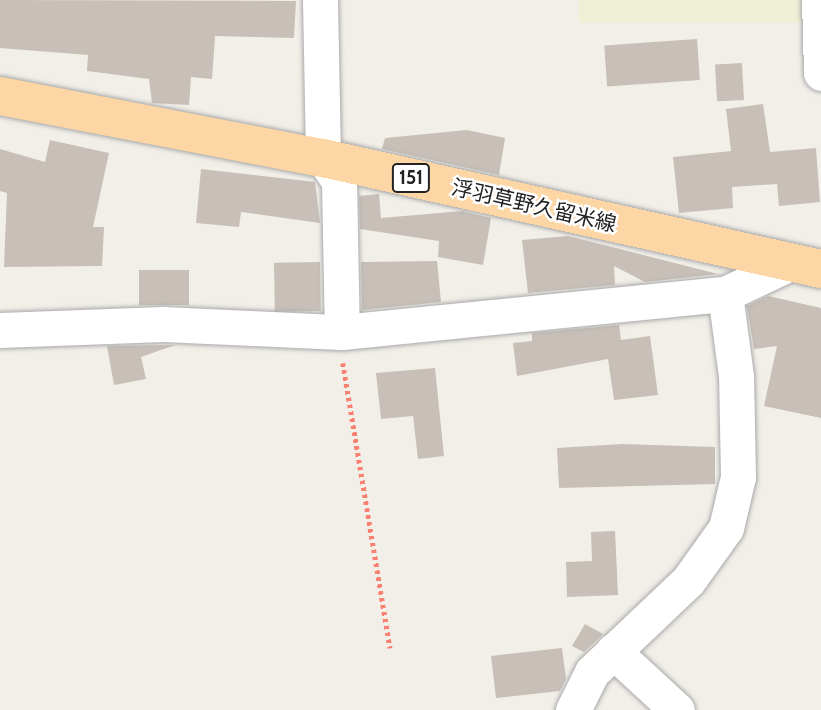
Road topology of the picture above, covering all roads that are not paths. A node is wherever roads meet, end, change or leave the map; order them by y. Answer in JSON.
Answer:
{"nodes":[{"id":1,"x":320,"y":0,"type":"edge"},
{"id":2,"x":819,"y":0,"type":"edge"},
{"id":3,"x":821,"y":73,"type":"edge"},
{"id":4,"x":0,"y":96,"type":"edge"},
{"id":5,"x":323,"y":158,"type":"junction"},
{"id":6,"x":804,"y":266,"type":"edge"},
{"id":7,"x":725,"y":294,"type":"junction"},
{"id":8,"x":0,"y":330,"type":"edge"},
{"id":9,"x":342,"y":331,"type":"junction"},
{"id":10,"x":613,"y":651,"type":"junction"},
{"id":11,"x":573,"y":710,"type":"edge"},
{"id":12,"x":677,"y":710,"type":"edge"}],
"edges":[{"from":1,"to":5,"type":"street"},
{"from":2,"to":3,"type":"street"},
{"from":4,"to":5,"type":"main road","name":"浮羽草野久留米線","number":"151"},
{"from":5,"to":6,"type":"main road","name":"浮羽草野久留米線","number":"151"},
{"from":5,"to":9,"type":"street"},
{"from":6,"to":7,"type":"street"},
{"from":7,"to":9,"type":"street"},
{"from":7,"to":10,"type":"street"},
{"from":8,"to":9,"type":"street"},
{"from":10,"to":11,"type":"street"},
{"from":10,"to":12,"type":"street"}]}
